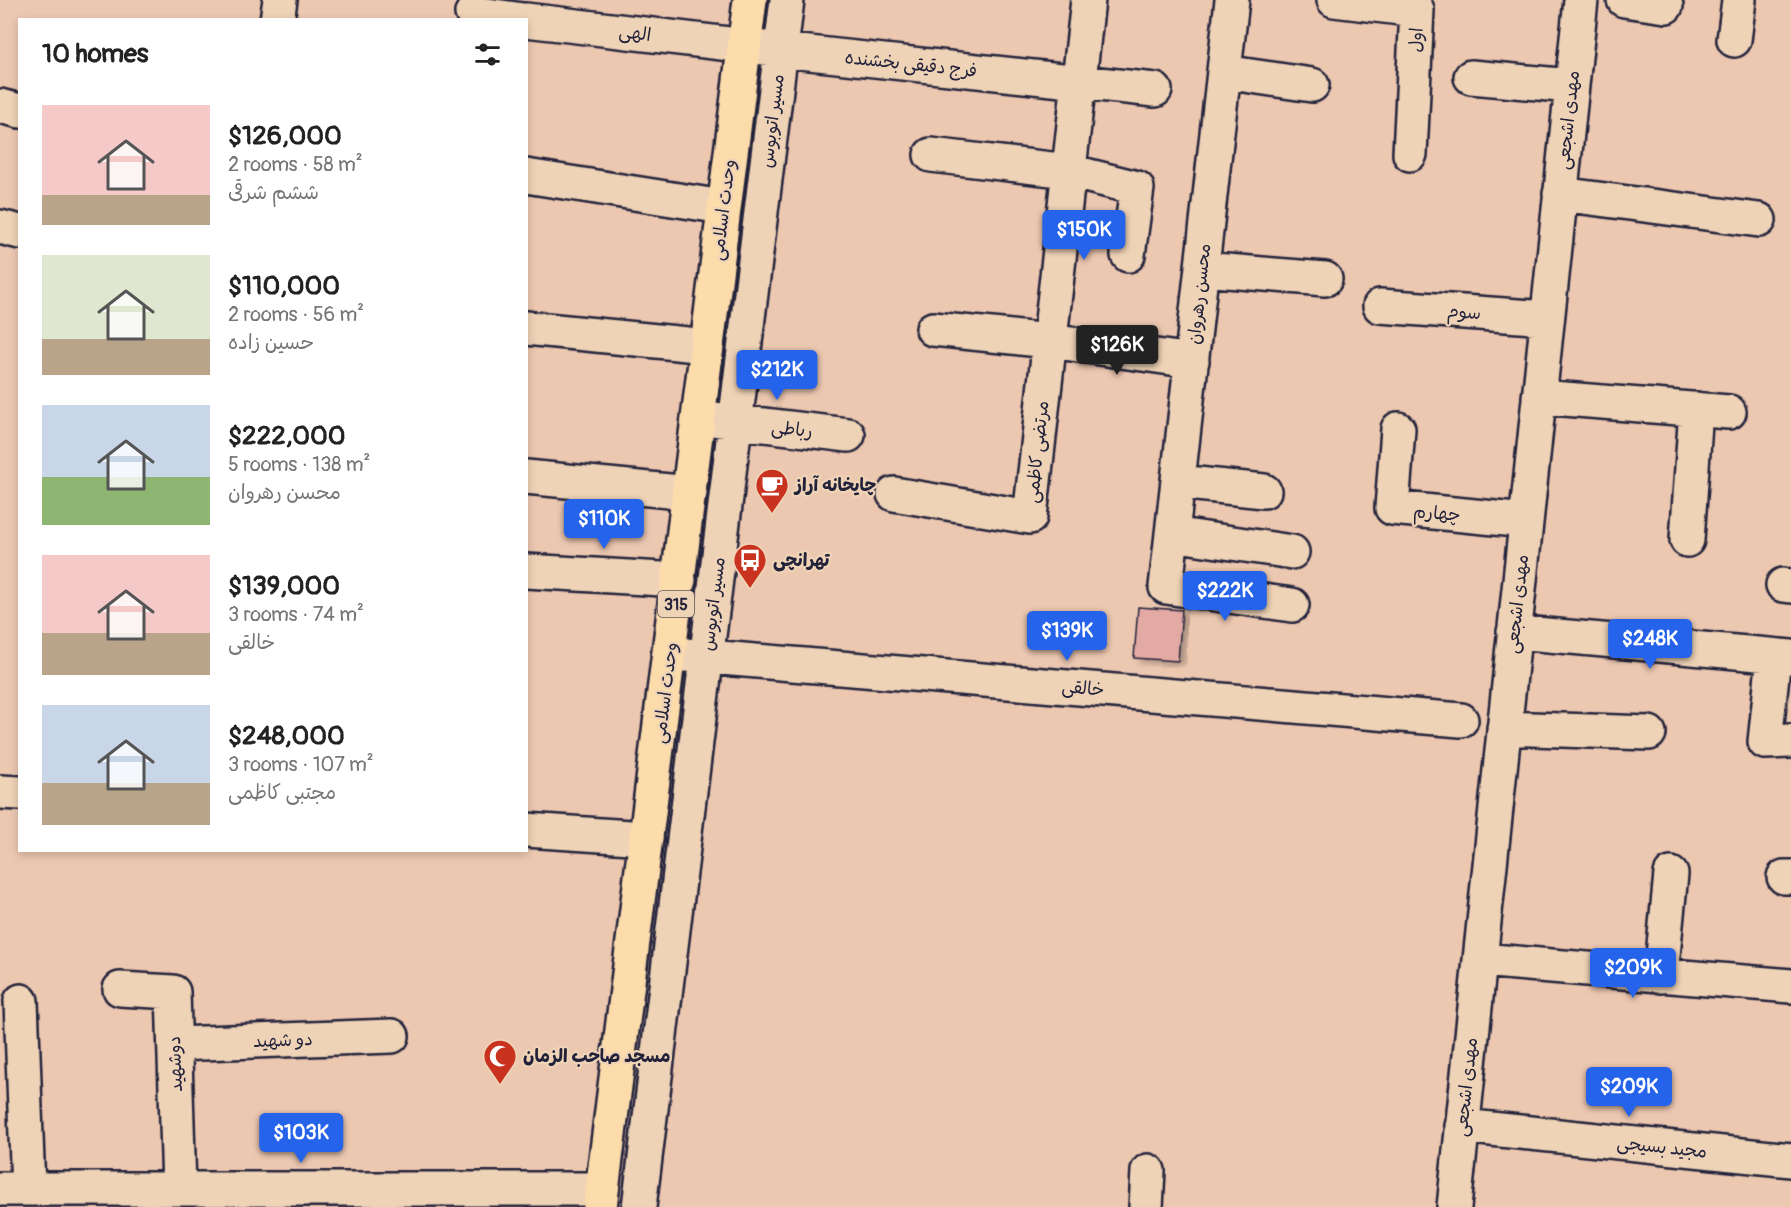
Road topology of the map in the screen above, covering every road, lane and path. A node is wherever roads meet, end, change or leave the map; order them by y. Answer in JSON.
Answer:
{"nodes":[{"id":1,"x":280,"y":0,"type":"edge"},
{"id":2,"x":750,"y":0,"type":"edge"},
{"id":3,"x":787,"y":0,"type":"edge"},
{"id":4,"x":1088,"y":0,"type":"edge"},
{"id":5,"x":1232,"y":0,"type":"edge"},
{"id":6,"x":1334,"y":0,"type":"edge"},
{"id":7,"x":1581,"y":0,"type":"edge"},
{"id":8,"x":1624,"y":0,"type":"edge"},
{"id":9,"x":1739,"y":0,"type":"edge"},
{"id":10,"x":1666,"y":6,"type":"dead end"},
{"id":11,"x":472,"y":13,"type":"dead end"},
{"id":12,"x":277,"y":18,"type":"edge"},
{"id":13,"x":510,"y":18,"type":"edge"},
{"id":14,"x":528,"y":20,"type":"edge"},
{"id":15,"x":1734,"y":40,"type":"dead end"},
{"id":16,"x":744,"y":46,"type":"junction"},
{"id":17,"x":781,"y":50,"type":"junction"},
{"id":18,"x":1224,"y":72,"type":"junction"},
{"id":19,"x":1471,"y":77,"type":"dead end"},
{"id":20,"x":1079,"y":82,"type":"junction"},
{"id":21,"x":1312,"y":85,"type":"dead end"},
{"id":22,"x":1571,"y":86,"type":"junction"},
{"id":23,"x":1155,"y":90,"type":"dead end"},
{"id":24,"x":0,"y":106,"type":"edge"},
{"id":25,"x":18,"y":110,"type":"edge"},
{"id":26,"x":1410,"y":154,"type":"dead end"},
{"id":27,"x":931,"y":156,"type":"dead end"},
{"id":28,"x":1069,"y":171,"type":"junction"},
{"id":29,"x":528,"y":176,"type":"edge"},
{"id":30,"x":1560,"y":194,"type":"junction"},
{"id":31,"x":723,"y":207,"type":"junction"},
{"id":32,"x":1759,"y":220,"type":"dead end"},
{"id":33,"x":0,"y":228,"type":"edge"},
{"id":34,"x":18,"y":232,"type":"edge"},
{"id":35,"x":1128,"y":255,"type":"dead end"},
{"id":36,"x":1202,"y":269,"type":"junction"},
{"id":37,"x":1325,"y":279,"type":"dead end"},
{"id":38,"x":1380,"y":306,"type":"dead end"},
{"id":39,"x":1547,"y":318,"type":"junction"},
{"id":40,"x":528,"y":328,"type":"edge"},
{"id":41,"x":933,"y":329,"type":"dead end"},
{"id":42,"x":1050,"y":341,"type":"junction"},
{"id":43,"x":707,"y":346,"type":"junction"},
{"id":44,"x":1191,"y":361,"type":"junction"},
{"id":45,"x":1539,"y":397,"type":"junction"},
{"id":46,"x":1696,"y":409,"type":"junction"},
{"id":47,"x":1729,"y":412,"type":"dead end"},
{"id":48,"x":699,"y":417,"type":"junction"},
{"id":49,"x":735,"y":422,"type":"junction"},
{"id":50,"x":1398,"y":429,"type":"dead end"},
{"id":51,"x":848,"y":435,"type":"dead end"},
{"id":52,"x":528,"y":477,"type":"edge"},
{"id":53,"x":1178,"y":482,"type":"junction"},
{"id":54,"x":1264,"y":491,"type":"dead end"},
{"id":55,"x":690,"y":493,"type":"junction"},
{"id":56,"x":894,"y":494,"type":"dead end"},
{"id":57,"x":1526,"y":521,"type":"junction"},
{"id":58,"x":1172,"y":534,"type":"junction"},
{"id":59,"x":1687,"y":540,"type":"dead end"},
{"id":60,"x":1292,"y":552,"type":"dead end"},
{"id":61,"x":528,"y":571,"type":"edge"},
{"id":62,"x":679,"y":580,"type":"junction"},
{"id":63,"x":1292,"y":605,"type":"dead end"},
{"id":64,"x":1514,"y":632,"type":"junction"},
{"id":65,"x":670,"y":654,"type":"junction"},
{"id":66,"x":706,"y":657,"type":"junction"},
{"id":67,"x":1783,"y":657,"type":"edge"},
{"id":68,"x":1461,"y":720,"type":"dead end"},
{"id":69,"x":1504,"y":728,"type":"junction"},
{"id":70,"x":1648,"y":733,"type":"dead end"},
{"id":71,"x":1791,"y":741,"type":"edge"},
{"id":72,"x":0,"y":792,"type":"edge"},
{"id":73,"x":18,"y":793,"type":"edge"},
{"id":74,"x":528,"y":830,"type":"edge"},
{"id":75,"x":646,"y":838,"type":"junction"},
{"id":76,"x":1671,"y":874,"type":"dead end"},
{"id":77,"x":1480,"y":960,"type":"junction"},
{"id":78,"x":1660,"y":976,"type":"junction"},
{"id":79,"x":1791,"y":986,"type":"edge"},
{"id":80,"x":120,"y":989,"type":"dead end"},
{"id":81,"x":21,"y":1000,"type":"dead end"},
{"id":82,"x":392,"y":1036,"type":"dead end"},
{"id":83,"x":175,"y":1044,"type":"junction"},
{"id":84,"x":1462,"y":1126,"type":"junction"},
{"id":85,"x":1791,"y":1160,"type":"edge"},
{"id":86,"x":1148,"y":1171,"type":"dead end"},
{"id":87,"x":14,"y":1189,"type":"edge"},
{"id":88,"x":198,"y":1195,"type":"edge"},
{"id":89,"x":111,"y":1198,"type":"edge"},
{"id":90,"x":601,"y":1198,"type":"edge"},
{"id":91,"x":639,"y":1207,"type":"edge"},
{"id":92,"x":1146,"y":1207,"type":"edge"},
{"id":93,"x":1454,"y":1207,"type":"edge"}],
"edges":[{"from":1,"to":12,"type":"street"},
{"from":2,"to":16,"type":"main road","name":"وحدت اسلامی","number":"315"},
{"from":3,"to":17,"type":"street","name":"مسیر اتوبوس"},
{"from":4,"to":20,"type":"street","name":"مرتضی کاظمی"},
{"from":5,"to":18,"type":"street","name":"محسن رهروان"},
{"from":6,"to":26,"type":"street","name":"اول"},
{"from":7,"to":22,"type":"street","name":"مهدی اشجعی"},
{"from":8,"to":10,"type":"street"},
{"from":9,"to":15,"type":"street"},
{"from":11,"to":13,"type":"street","name":"الهی"},
{"from":14,"to":16,"type":"street","name":"الهی"},
{"from":16,"to":17,"type":"street","name":"فرج دقیقی بخشنده"},
{"from":16,"to":31,"type":"main road","name":"وحدت اسلامی","number":"315"},
{"from":17,"to":20,"type":"street","name":"فرج دقیقی بخشنده"},
{"from":17,"to":49,"type":"street","name":"مسیر اتوبوس"},
{"from":18,"to":21,"type":"street"},
{"from":18,"to":36,"type":"street","name":"محسن رهروان"},
{"from":19,"to":22,"type":"street"},
{"from":20,"to":23,"type":"street","name":"فرج دقیقی بخشنده"},
{"from":20,"to":28,"type":"street","name":"مرتضی کاظمی"},
{"from":22,"to":30,"type":"street","name":"مهدی اشجعی"},
{"from":24,"to":25,"type":"street"},
{"from":27,"to":28,"type":"street"},
{"from":28,"to":35,"type":"street"},
{"from":28,"to":42,"type":"street","name":"مرتضی کاظمی"},
{"from":29,"to":31,"type":"street"},
{"from":30,"to":32,"type":"street"},
{"from":30,"to":39,"type":"street","name":"مهدی اشجعی"},
{"from":31,"to":43,"type":"main road","name":"وحدت اسلامی","number":"315"},
{"from":33,"to":34,"type":"street"},
{"from":36,"to":37,"type":"street"},
{"from":36,"to":44,"type":"street","name":"محسن رهروان"},
{"from":38,"to":39,"type":"street","name":"سوم"},
{"from":39,"to":45,"type":"street","name":"مهدی اشجعی"},
{"from":40,"to":43,"type":"street"},
{"from":41,"to":42,"type":"street"},
{"from":42,"to":44,"type":"street"},
{"from":42,"to":56,"type":"street","name":"مرتضی کاظمی"},
{"from":43,"to":48,"type":"main road","name":"وحدت اسلامی","number":"315"},
{"from":44,"to":53,"type":"street","name":"محسن رهروان"},
{"from":45,"to":46,"type":"street"},
{"from":45,"to":57,"type":"street","name":"مهدی اشجعی"},
{"from":46,"to":47,"type":"street"},
{"from":46,"to":59,"type":"street"},
{"from":48,"to":49,"type":"street","name":"رباطی"},
{"from":48,"to":55,"type":"main road","name":"وحدت اسلامی","number":"315"},
{"from":49,"to":51,"type":"street","name":"رباطی"},
{"from":49,"to":66,"type":"street","name":"مسیر اتوبوس"},
{"from":50,"to":57,"type":"street","name":"چهارم"},
{"from":52,"to":55,"type":"street"},
{"from":53,"to":54,"type":"street"},
{"from":53,"to":58,"type":"street","name":"محسن رهروان"},
{"from":55,"to":62,"type":"main road","name":"وحدت اسلامی","number":"315"},
{"from":57,"to":64,"type":"street","name":"مهدی اشجعی"},
{"from":58,"to":60,"type":"street"},
{"from":58,"to":63,"type":"street","name":"محسن رهروان"},
{"from":61,"to":62,"type":"street"},
{"from":62,"to":65,"type":"main road","name":"وحدت اسلامی","number":"315"},
{"from":64,"to":67,"type":"street"},
{"from":64,"to":69,"type":"street","name":"مهدی اشجعی"},
{"from":65,"to":66,"type":"street","name":"خالقی"},
{"from":65,"to":75,"type":"main road","name":"وحدت اسلامی","number":"315"},
{"from":66,"to":68,"type":"street","name":"خالقی"},
{"from":66,"to":91,"type":"street","name":"مسیر اتوبوس"},
{"from":67,"to":71,"type":"street"},
{"from":69,"to":70,"type":"street"},
{"from":69,"to":77,"type":"street","name":"مهدی اشجعی"},
{"from":72,"to":73,"type":"street"},
{"from":74,"to":75,"type":"street"},
{"from":75,"to":90,"type":"main road","name":"وحدت اسلامی","number":"315"},
{"from":76,"to":78,"type":"street"},
{"from":77,"to":78,"type":"street"},
{"from":77,"to":84,"type":"street","name":"مهدی اشجعی"},
{"from":78,"to":79,"type":"street"},
{"from":80,"to":83,"type":"street","name":"دوشهید"},
{"from":81,"to":87,"type":"street"},
{"from":82,"to":83,"type":"street","name":"دو شهید"},
{"from":83,"to":88,"type":"street","name":"دوشهید"},
{"from":84,"to":85,"type":"street","name":"مجید بسیجی"},
{"from":84,"to":93,"type":"street","name":"مهدی اشجعی"},
{"from":86,"to":92,"type":"street"},
{"from":87,"to":89,"type":"street"},
{"from":88,"to":89,"type":"street"},
{"from":88,"to":90,"type":"street"}]}
